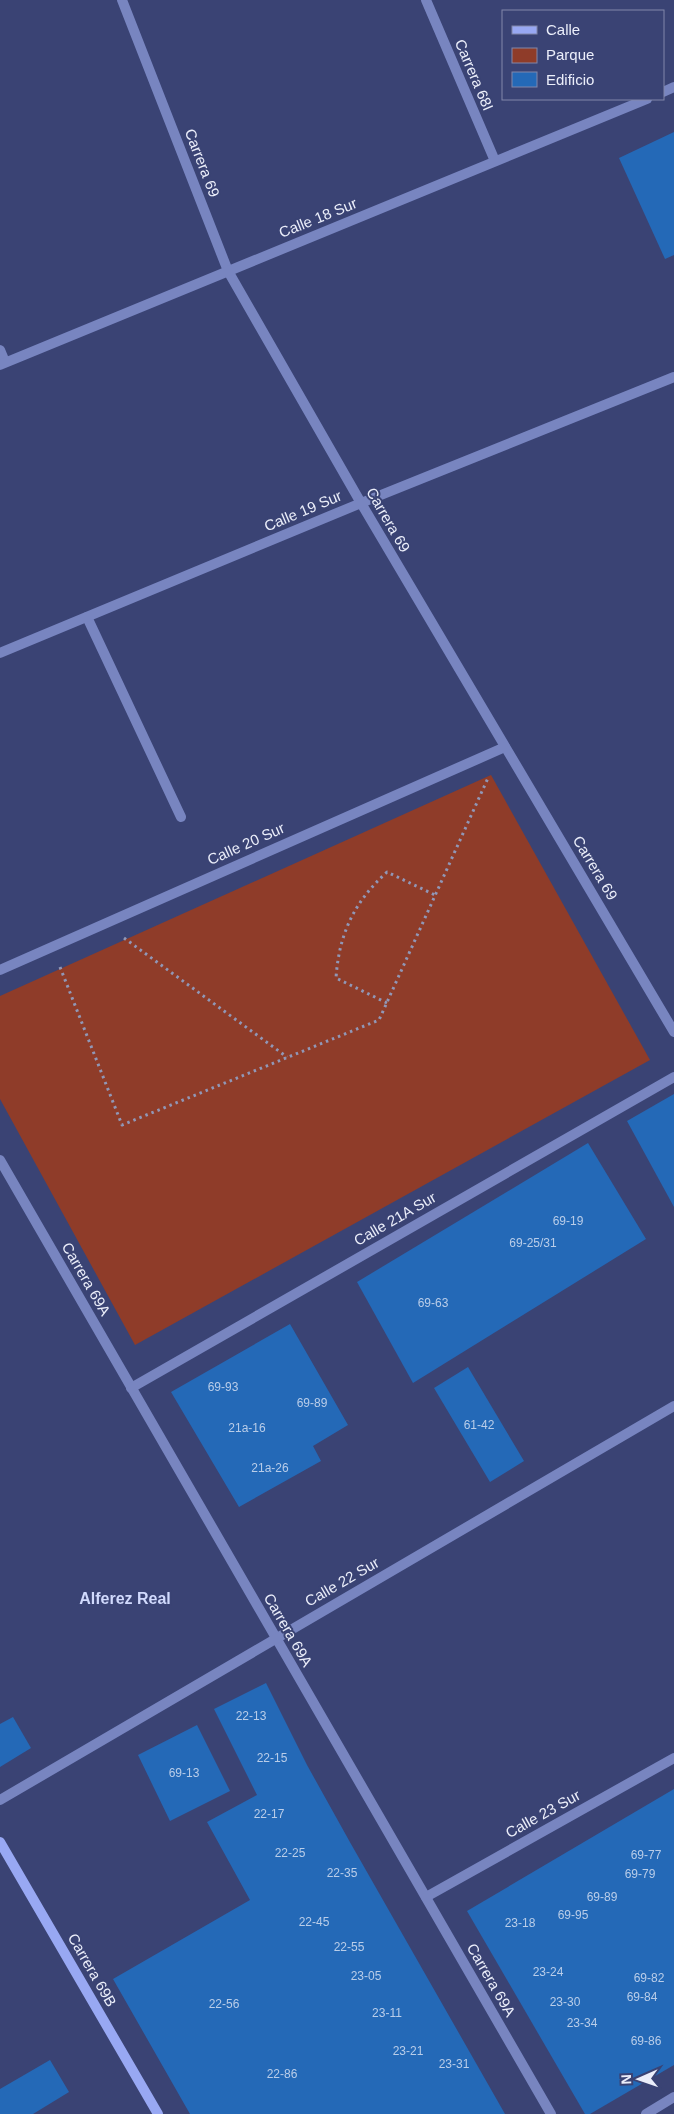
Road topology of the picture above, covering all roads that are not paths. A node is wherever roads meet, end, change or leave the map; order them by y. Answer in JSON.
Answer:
{"nodes":[{"id":1,"x":122,"y":0,"type":"edge"},
{"id":2,"x":426,"y":0,"type":"edge"},
{"id":3,"x":645,"y":100,"type":"edge"},
{"id":4,"x":496,"y":161,"type":"junction"},
{"id":5,"x":228,"y":271,"type":"junction"},
{"id":6,"x":0,"y":350,"type":"edge"},
{"id":7,"x":3,"y":363,"type":"edge"},
{"id":8,"x":674,"y":377,"type":"edge"},
{"id":9,"x":361,"y":503,"type":"junction"},
{"id":10,"x":88,"y":617,"type":"junction"},
{"id":11,"x":0,"y":653,"type":"edge"},
{"id":12,"x":505,"y":747,"type":"junction"},
{"id":13,"x":181,"y":817,"type":"dead end"},
{"id":14,"x":0,"y":970,"type":"edge"},
{"id":15,"x":674,"y":1032,"type":"edge"},
{"id":16,"x":674,"y":1077,"type":"edge"},
{"id":17,"x":0,"y":1160,"type":"edge"},
{"id":18,"x":132,"y":1388,"type":"junction"},
{"id":19,"x":674,"y":1406,"type":"edge"},
{"id":20,"x":276,"y":1638,"type":"junction"},
{"id":21,"x":674,"y":1758,"type":"edge"},
{"id":22,"x":0,"y":1800,"type":"edge"},
{"id":23,"x":0,"y":1842,"type":"edge"},
{"id":24,"x":426,"y":1897,"type":"junction"},
{"id":25,"x":674,"y":2097,"type":"edge"},
{"id":26,"x":158,"y":2114,"type":"edge"},
{"id":27,"x":551,"y":2114,"type":"edge"},
{"id":28,"x":646,"y":2114,"type":"edge"}],
"edges":[{"from":1,"to":5,"type":"street","name":"Carrera 69"},
{"from":2,"to":4,"type":"street","name":"Carrera 68I"},
{"from":3,"to":4,"type":"street","name":"Calle 18 Sur"},
{"from":4,"to":5,"type":"street","name":"Calle 18 Sur"},
{"from":5,"to":7,"type":"street","name":"Calle 18 Sur"},
{"from":5,"to":9,"type":"street","name":"Carrera 69"},
{"from":6,"to":7,"type":"street"},
{"from":8,"to":9,"type":"street","name":"Calle 19 Sur"},
{"from":9,"to":10,"type":"street","name":"Calle 19 Sur"},
{"from":9,"to":12,"type":"street","name":"Carrera 69"},
{"from":10,"to":11,"type":"street","name":"Calle 19 Sur"},
{"from":10,"to":13,"type":"street"},
{"from":12,"to":14,"type":"street","name":"Calle 20 Sur"},
{"from":12,"to":15,"type":"street","name":"Carrera 69"},
{"from":16,"to":18,"type":"street","name":"Calle 21A Sur"},
{"from":17,"to":18,"type":"street","name":"Carrera 69A"},
{"from":18,"to":20,"type":"street","name":"Carrera 69A"},
{"from":19,"to":20,"type":"street","name":"Calle 22 Sur"},
{"from":20,"to":22,"type":"street","name":"Calle 22 Sur"},
{"from":20,"to":24,"type":"street","name":"Carrera 69A"},
{"from":21,"to":24,"type":"street","name":"Calle 23 Sur"},
{"from":23,"to":26,"type":"street","name":"Carrera 69B"},
{"from":24,"to":27,"type":"street","name":"Carrera 69A"},
{"from":25,"to":28,"type":"street"}]}
